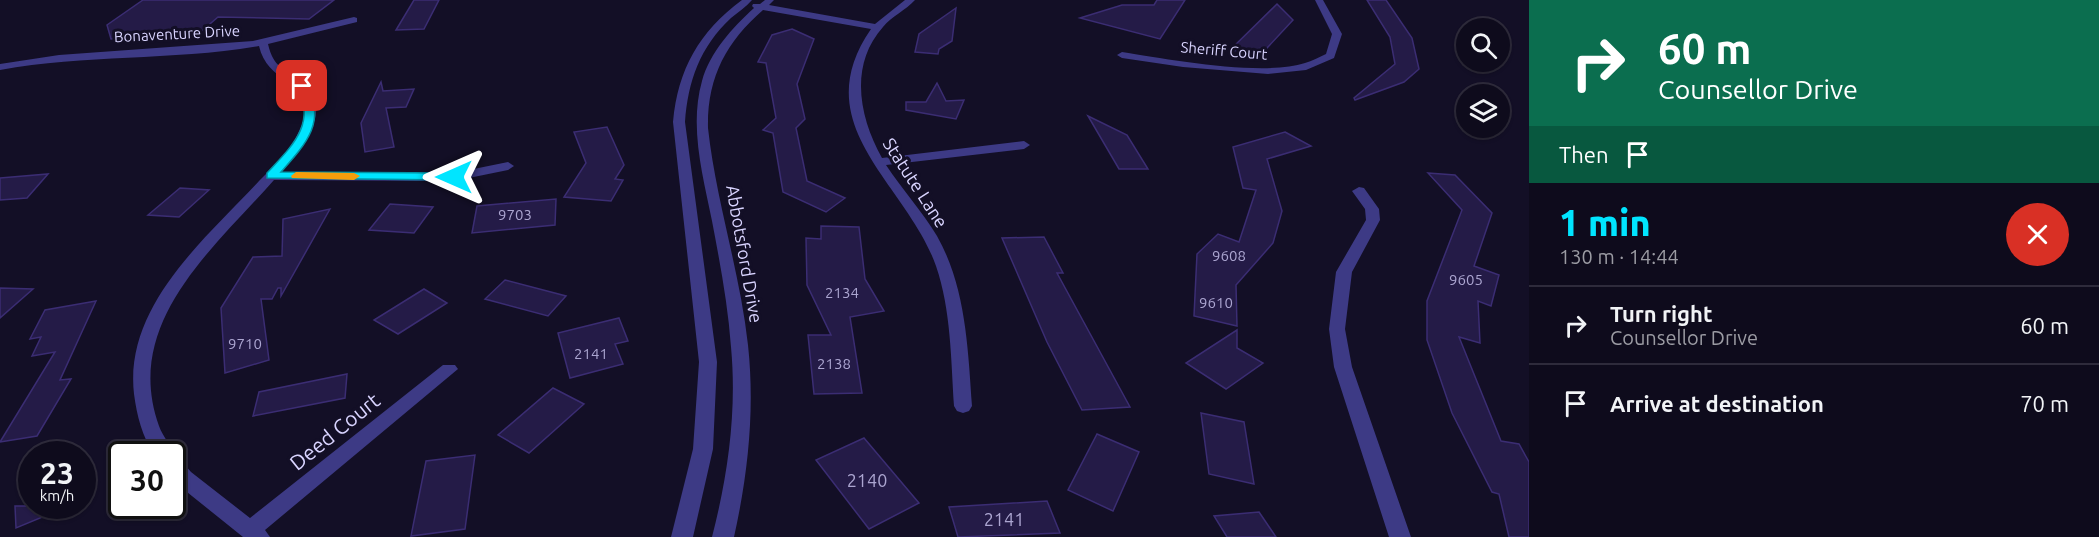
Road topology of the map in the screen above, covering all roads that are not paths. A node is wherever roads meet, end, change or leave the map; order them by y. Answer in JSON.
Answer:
{"nodes":[{"id":1,"x":911,"y":0,"type":"edge"},
{"id":2,"x":1319,"y":0,"type":"edge"},
{"id":3,"x":755,"y":3,"type":"edge"},
{"id":4,"x":354,"y":20,"type":"dead end"},
{"id":5,"x":877,"y":27,"type":"junction"},
{"id":6,"x":263,"y":43,"type":"junction"},
{"id":7,"x":1122,"y":55,"type":"dead end"},
{"id":8,"x":0,"y":67,"type":"edge"},
{"id":9,"x":1024,"y":146,"type":"dead end"},
{"id":10,"x":878,"y":162,"type":"junction"},
{"id":11,"x":508,"y":166,"type":"dead end"},
{"id":12,"x":271,"y":176,"type":"junction"},
{"id":13,"x":1359,"y":191,"type":"dead end"},
{"id":14,"x":449,"y":369,"type":"dead end"},
{"id":15,"x":963,"y":406,"type":"dead end"},
{"id":16,"x":158,"y":441,"type":"edge"},
{"id":17,"x":186,"y":480,"type":"edge"},
{"id":18,"x":254,"y":534,"type":"edge"},
{"id":19,"x":682,"y":537,"type":"edge"},
{"id":20,"x":723,"y":537,"type":"edge"},
{"id":21,"x":1400,"y":537,"type":"edge"}],
"edges":[{"from":1,"to":5,"type":"street","name":"Statute Lane"},
{"from":2,"to":7,"type":"street","name":"Sheriff Court"},
{"from":3,"to":5,"type":"street"},
{"from":3,"to":19,"type":"street"},
{"from":3,"to":20,"type":"street","name":"Abbotsford Drive"},
{"from":4,"to":6,"type":"street","name":"Bonaventure Drive"},
{"from":5,"to":10,"type":"street","name":"Statute Lane"},
{"from":6,"to":8,"type":"street","name":"Bonaventure Drive"},
{"from":6,"to":12,"type":"street"},
{"from":9,"to":10,"type":"street"},
{"from":10,"to":15,"type":"street","name":"Statute Lane"},
{"from":11,"to":12,"type":"street"},
{"from":12,"to":16,"type":"street"},
{"from":13,"to":21,"type":"street"},
{"from":14,"to":18,"type":"street","name":"Deed Court"},
{"from":17,"to":18,"type":"street"}]}
